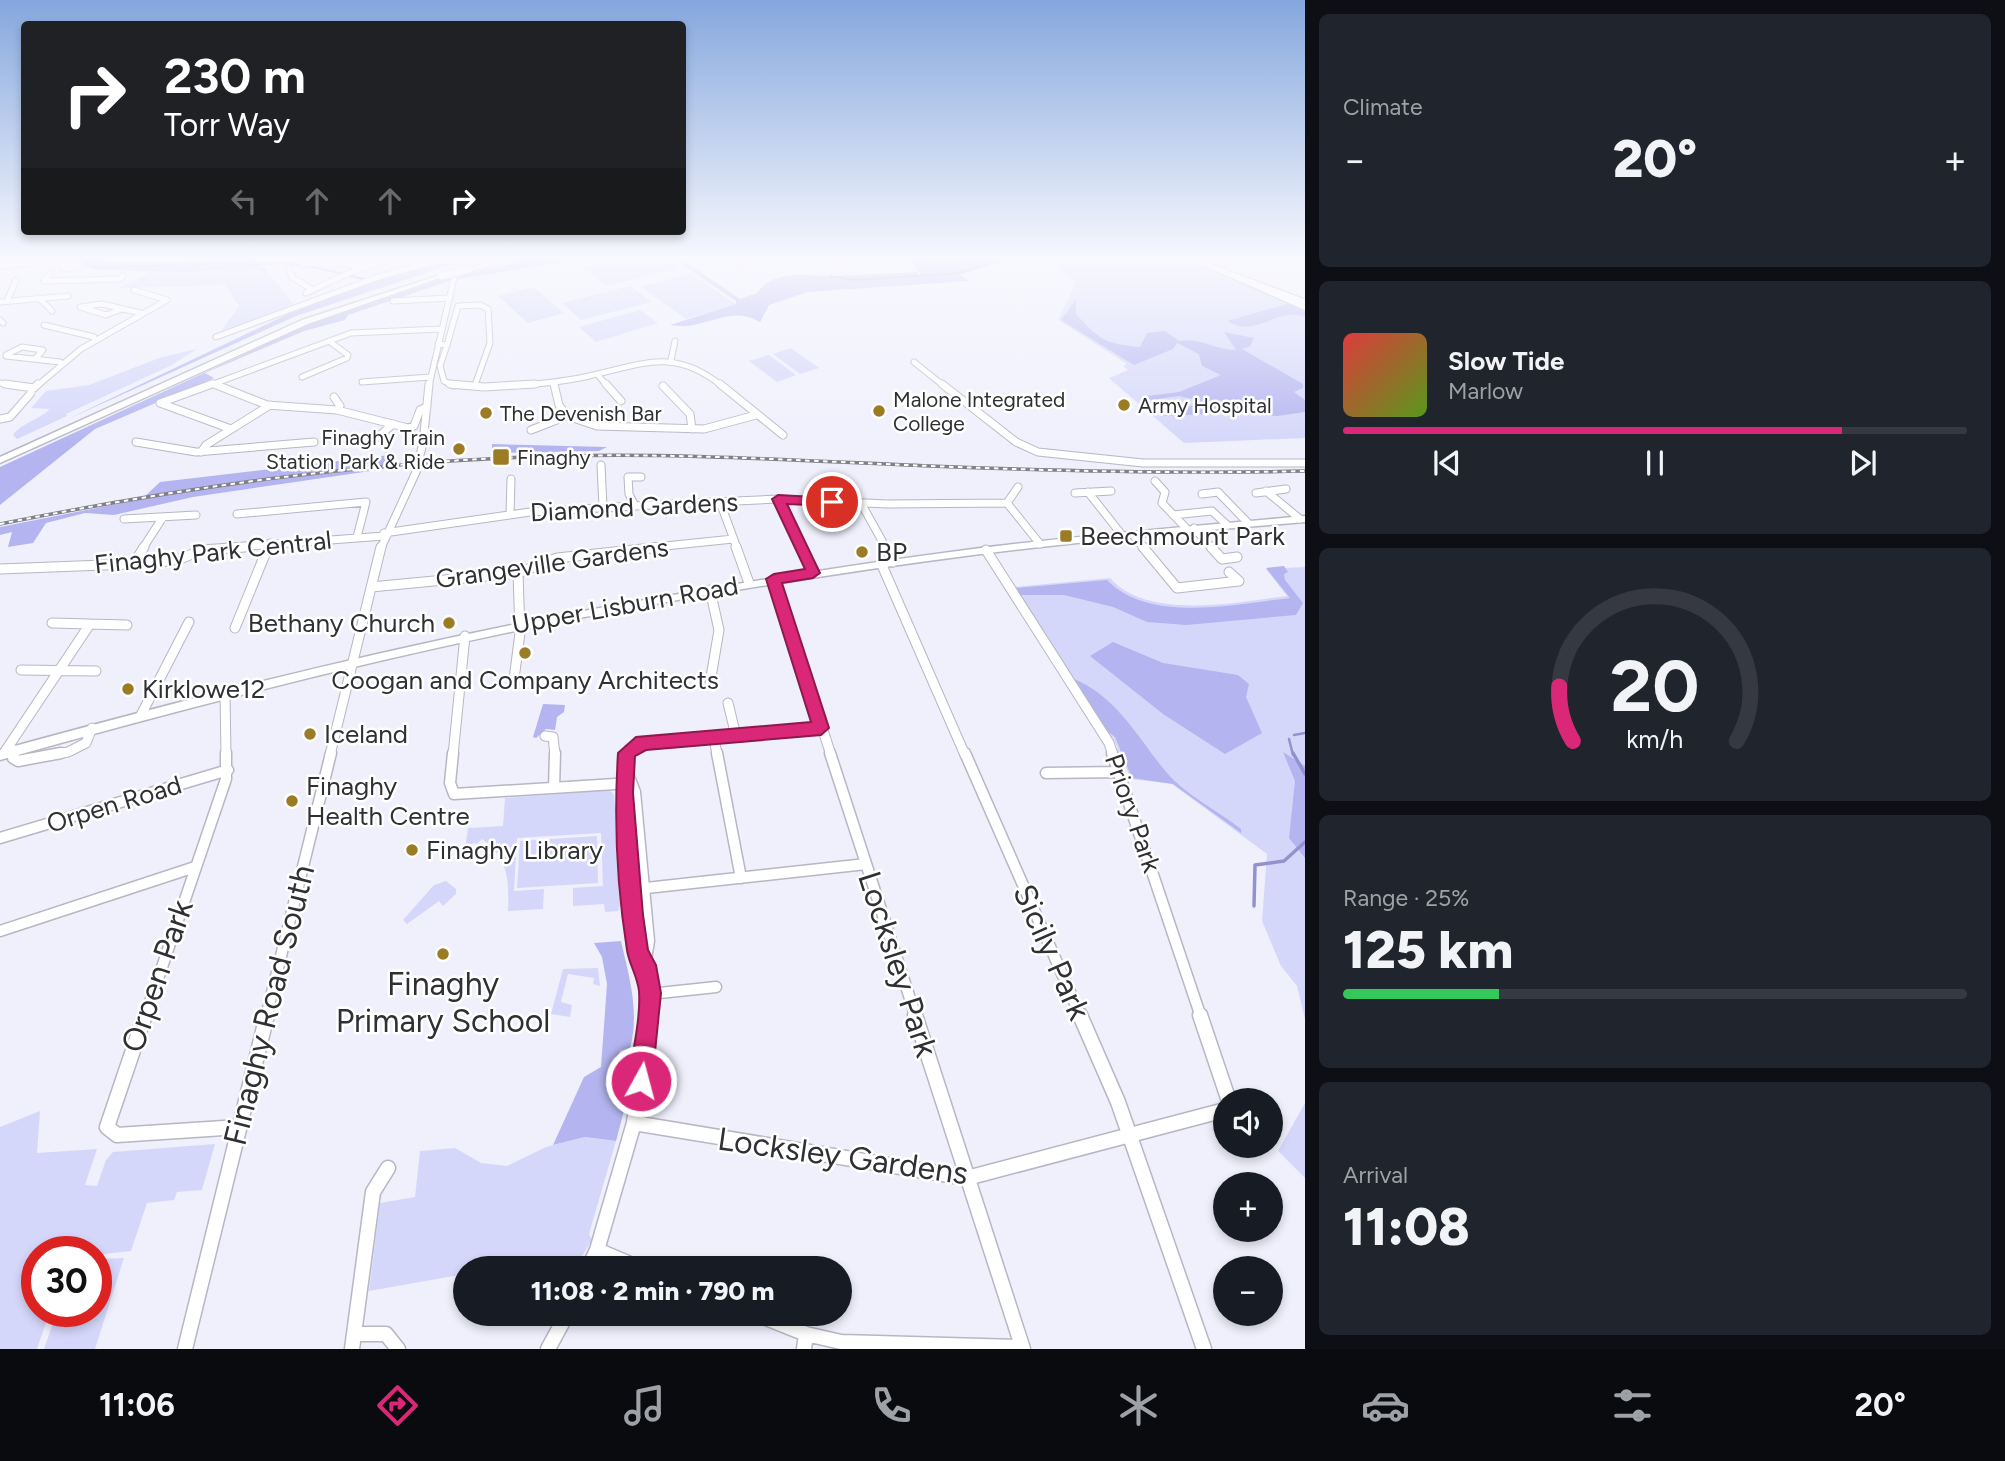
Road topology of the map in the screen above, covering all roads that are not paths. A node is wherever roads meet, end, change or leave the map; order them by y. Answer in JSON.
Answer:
{"nodes":[{"id":1,"x":129,"y":319,"type":"edge"},
{"id":2,"x":267,"y":319,"type":"edge"},
{"id":3,"x":303,"y":319,"type":"edge"},
{"id":4,"x":314,"y":319,"type":"edge"},
{"id":5,"x":444,"y":319,"type":"edge"},
{"id":6,"x":454,"y":319,"type":"edge"},
{"id":7,"x":488,"y":319,"type":"edge"},
{"id":8,"x":44,"y":325,"type":"dead end"},
{"id":9,"x":441,"y":329,"type":"junction"},
{"id":10,"x":94,"y":337,"type":"junction"},
{"id":11,"x":216,"y":337,"type":"dead end"},
{"id":12,"x":329,"y":341,"type":"junction"},
{"id":13,"x":675,"y":341,"type":"dead end"},
{"id":14,"x":438,"y":344,"type":"junction"},
{"id":15,"x":447,"y":345,"type":"junction"},
{"id":16,"x":35,"y":359,"type":"junction"},
{"id":17,"x":671,"y":360,"type":"junction"},
{"id":18,"x":60,"y":362,"type":"junction"},
{"id":19,"x":914,"y":362,"type":"dead end"},
{"id":20,"x":598,"y":375,"type":"junction"},
{"id":21,"x":302,"y":377,"type":"dead end"},
{"id":22,"x":430,"y":377,"type":"junction"},
{"id":23,"x":362,"y":382,"type":"dead end"},
{"id":24,"x":554,"y":382,"type":"junction"},
{"id":25,"x":0,"y":383,"type":"edge"},
{"id":26,"x":212,"y":383,"type":"junction"},
{"id":27,"x":475,"y":386,"type":"junction"},
{"id":28,"x":663,"y":386,"type":"dead end"},
{"id":29,"x":31,"y":396,"type":"dead end"},
{"id":30,"x":334,"y":397,"type":"dead end"},
{"id":31,"x":621,"y":401,"type":"dead end"},
{"id":32,"x":270,"y":405,"type":"junction"},
{"id":33,"x":427,"y":407,"type":"junction"},
{"id":34,"x":337,"y":410,"type":"junction"},
{"id":35,"x":756,"y":415,"type":"junction"},
{"id":36,"x":568,"y":416,"type":"junction"},
{"id":37,"x":0,"y":419,"type":"edge"},
{"id":38,"x":393,"y":424,"type":"junction"},
{"id":39,"x":231,"y":429,"type":"junction"},
{"id":40,"x":692,"y":429,"type":"junction"},
{"id":41,"x":531,"y":430,"type":"dead end"},
{"id":42,"x":783,"y":435,"type":"dead end"},
{"id":43,"x":378,"y":437,"type":"dead end"},
{"id":44,"x":136,"y":442,"type":"dead end"},
{"id":45,"x":314,"y":442,"type":"dead end"},
{"id":46,"x":201,"y":452,"type":"junction"},
{"id":47,"x":0,"y":453,"type":"edge"},
{"id":48,"x":0,"y":461,"type":"edge"},
{"id":49,"x":1305,"y":463,"type":"edge"},
{"id":50,"x":601,"y":465,"type":"dead end"},
{"id":51,"x":641,"y":477,"type":"dead end"},
{"id":52,"x":511,"y":479,"type":"dead end"},
{"id":53,"x":1155,"y":481,"type":"dead end"},
{"id":54,"x":1018,"y":487,"type":"dead end"},
{"id":55,"x":1286,"y":489,"type":"dead end"},
{"id":56,"x":1111,"y":491,"type":"dead end"},
{"id":57,"x":1266,"y":491,"type":"junction"},
{"id":58,"x":1088,"y":492,"type":"junction"},
{"id":59,"x":1075,"y":493,"type":"dead end"},
{"id":60,"x":1256,"y":493,"type":"dead end"},
{"id":61,"x":1202,"y":494,"type":"dead end"},
{"id":62,"x":778,"y":499,"type":"junction"},
{"id":63,"x":720,"y":502,"type":"junction"},
{"id":64,"x":862,"y":503,"type":"junction"},
{"id":65,"x":1007,"y":503,"type":"junction"},
{"id":66,"x":635,"y":506,"type":"junction"},
{"id":67,"x":603,"y":507,"type":"junction"},
{"id":68,"x":237,"y":514,"type":"dead end"},
{"id":69,"x":196,"y":515,"type":"dead end"},
{"id":70,"x":510,"y":515,"type":"junction"},
{"id":71,"x":1173,"y":515,"type":"junction"},
{"id":72,"x":163,"y":517,"type":"junction"},
{"id":73,"x":124,"y":519,"type":"dead end"},
{"id":74,"x":1303,"y":519,"type":"edge"},
{"id":75,"x":1248,"y":523,"type":"junction"},
{"id":76,"x":1227,"y":525,"type":"junction"},
{"id":77,"x":1190,"y":528,"type":"junction"},
{"id":78,"x":1127,"y":534,"type":"junction"},
{"id":79,"x":384,"y":535,"type":"junction"},
{"id":80,"x":357,"y":537,"type":"junction"},
{"id":81,"x":733,"y":538,"type":"junction"},
{"id":82,"x":270,"y":543,"type":"junction"},
{"id":83,"x":1040,"y":544,"type":"junction"},
{"id":84,"x":986,"y":550,"type":"junction"},
{"id":85,"x":1237,"y":557,"type":"dead end"},
{"id":86,"x":887,"y":562,"type":"junction"},
{"id":87,"x":133,"y":565,"type":"junction"},
{"id":88,"x":0,"y":569,"type":"edge"},
{"id":89,"x":1229,"y":572,"type":"dead end"},
{"id":90,"x":518,"y":573,"type":"junction"},
{"id":91,"x":813,"y":573,"type":"junction"},
{"id":92,"x":774,"y":579,"type":"junction"},
{"id":93,"x":749,"y":583,"type":"junction"},
{"id":94,"x":371,"y":587,"type":"junction"},
{"id":95,"x":1177,"y":588,"type":"junction"},
{"id":96,"x":1167,"y":589,"type":"dead end"},
{"id":97,"x":710,"y":590,"type":"junction"},
{"id":98,"x":190,"y":622,"type":"dead end"},
{"id":99,"x":52,"y":623,"type":"dead end"},
{"id":100,"x":90,"y":624,"type":"junction"},
{"id":101,"x":127,"y":625,"type":"dead end"},
{"id":102,"x":519,"y":625,"type":"junction"},
{"id":103,"x":235,"y":628,"type":"dead end"},
{"id":104,"x":466,"y":636,"type":"junction"},
{"id":105,"x":353,"y":661,"type":"junction"},
{"id":106,"x":21,"y":670,"type":"dead end"},
{"id":107,"x":58,"y":670,"type":"junction"},
{"id":108,"x":96,"y":671,"type":"dead end"},
{"id":109,"x":514,"y":679,"type":"dead end"},
{"id":110,"x":710,"y":683,"type":"dead end"},
{"id":111,"x":225,"y":693,"type":"junction"},
{"id":112,"x":732,"y":707,"type":"dead end"},
{"id":113,"x":141,"y":715,"type":"junction"},
{"id":114,"x":92,"y":728,"type":"junction"},
{"id":115,"x":821,"y":728,"type":"junction"},
{"id":116,"x":545,"y":736,"type":"dead end"},
{"id":117,"x":736,"y":736,"type":"junction"},
{"id":118,"x":714,"y":737,"type":"junction"},
{"id":119,"x":6,"y":753,"type":"edge"},
{"id":120,"x":228,"y":770,"type":"junction"},
{"id":121,"x":1119,"y":772,"type":"junction"},
{"id":122,"x":1046,"y":773,"type":"dead end"},
{"id":123,"x":628,"y":780,"type":"junction"},
{"id":124,"x":554,"y":788,"type":"junction"},
{"id":125,"x":0,"y":838,"type":"edge"},
{"id":126,"x":866,"y":864,"type":"junction"},
{"id":127,"x":195,"y":867,"type":"junction"},
{"id":128,"x":741,"y":878,"type":"junction"},
{"id":129,"x":637,"y":889,"type":"junction"},
{"id":130,"x":0,"y":931,"type":"edge"},
{"id":131,"x":716,"y":987,"type":"dead end"},
{"id":132,"x":650,"y":993,"type":"junction"},
{"id":133,"x":1225,"y":1088,"type":"edge"},
{"id":134,"x":1213,"y":1113,"type":"edge"},
{"id":135,"x":634,"y":1124,"type":"junction"},
{"id":136,"x":239,"y":1127,"type":"junction"},
{"id":137,"x":1131,"y":1135,"type":"junction"},
{"id":138,"x":388,"y":1168,"type":"dead end"},
{"id":139,"x":967,"y":1178,"type":"junction"},
{"id":140,"x":597,"y":1251,"type":"junction"},
{"id":141,"x":594,"y":1256,"type":"edge"},
{"id":142,"x":610,"y":1256,"type":"edge"},
{"id":143,"x":560,"y":1326,"type":"edge"},
{"id":144,"x":777,"y":1326,"type":"edge"},
{"id":145,"x":353,"y":1341,"type":"edge"},
{"id":146,"x":805,"y":1342,"type":"edge"},
{"id":147,"x":1023,"y":1348,"type":"edge"},
{"id":148,"x":185,"y":1349,"type":"edge"},
{"id":149,"x":398,"y":1349,"type":"edge"},
{"id":150,"x":548,"y":1349,"type":"edge"},
{"id":151,"x":1204,"y":1349,"type":"edge"}],
"edges":[{"from":1,"to":10,"type":"street"},
{"from":2,"to":11,"type":"street"},
{"from":3,"to":47,"type":"highway"},
{"from":4,"to":48,"type":"highway"},
{"from":5,"to":9,"type":"street","name":"Finaghy Road South"},
{"from":6,"to":15,"type":"street"},
{"from":7,"to":27,"type":"street"},
{"from":8,"to":10,"type":"street"},
{"from":9,"to":12,"type":"street"},
{"from":9,"to":14,"type":"street","name":"Finaghy Road South"},
{"from":10,"to":18,"type":"street"},
{"from":12,"to":21,"type":"street"},
{"from":12,"to":26,"type":"street"},
{"from":13,"to":17,"type":"street"},
{"from":14,"to":15,"type":"street"},
{"from":14,"to":22,"type":"street","name":"Finaghy Road South"},
{"from":15,"to":27,"type":"street"},
{"from":16,"to":16,"type":"street"},
{"from":16,"to":18,"type":"street"},
{"from":17,"to":20,"type":"street"},
{"from":17,"to":35,"type":"street"},
{"from":18,"to":25,"type":"street"},
{"from":19,"to":49,"type":"street"},
{"from":20,"to":24,"type":"street"},
{"from":20,"to":31,"type":"street"},
{"from":22,"to":23,"type":"street"},
{"from":22,"to":33,"type":"street","name":"Finaghy Road South"},
{"from":24,"to":27,"type":"street"},
{"from":24,"to":36,"type":"street"},
{"from":26,"to":32,"type":"street"},
{"from":26,"to":39,"type":"street"},
{"from":28,"to":40,"type":"street"},
{"from":29,"to":37,"type":"street"},
{"from":30,"to":34,"type":"street"},
{"from":32,"to":34,"type":"street"},
{"from":32,"to":39,"type":"street"},
{"from":33,"to":38,"type":"street"},
{"from":33,"to":79,"type":"street","name":"Finaghy Road South","bridge":true},
{"from":34,"to":38,"type":"street"},
{"from":35,"to":40,"type":"street"},
{"from":35,"to":42,"type":"street"},
{"from":36,"to":40,"type":"street"},
{"from":36,"to":41,"type":"street"},
{"from":38,"to":43,"type":"street"},
{"from":39,"to":46,"type":"street"},
{"from":44,"to":46,"type":"street"},
{"from":45,"to":46,"type":"street"},
{"from":50,"to":67,"type":"street"},
{"from":51,"to":66,"type":"street"},
{"from":52,"to":70,"type":"street"},
{"from":53,"to":71,"type":"street"},
{"from":54,"to":65,"type":"street"},
{"from":55,"to":57,"type":"street"},
{"from":56,"to":58,"type":"street"},
{"from":57,"to":60,"type":"street"},
{"from":57,"to":74,"type":"street"},
{"from":58,"to":59,"type":"street"},
{"from":58,"to":78,"type":"street"},
{"from":61,"to":75,"type":"street"},
{"from":62,"to":63,"type":"street","name":"Diamond Gardens"},
{"from":62,"to":64,"type":"street","name":"Diamond Gardens"},
{"from":62,"to":91,"type":"street"},
{"from":63,"to":66,"type":"street","name":"Diamond Gardens"},
{"from":63,"to":81,"type":"street"},
{"from":64,"to":65,"type":"street","name":"Diamond Gardens"},
{"from":64,"to":86,"type":"street"},
{"from":65,"to":83,"type":"street"},
{"from":66,"to":67,"type":"street","name":"Diamond Gardens"},
{"from":67,"to":70,"type":"street","name":"Diamond Gardens"},
{"from":68,"to":80,"type":"street"},
{"from":69,"to":72,"type":"street"},
{"from":70,"to":79,"type":"street","name":"Diamond Gardens"},
{"from":71,"to":76,"type":"street"},
{"from":71,"to":77,"type":"street"},
{"from":72,"to":73,"type":"street"},
{"from":72,"to":87,"type":"street"},
{"from":74,"to":75,"type":"main road","name":"Upper Lisburn Road"},
{"from":75,"to":76,"type":"main road","name":"Upper Lisburn Road"},
{"from":76,"to":77,"type":"main road","name":"Upper Lisburn Road"},
{"from":77,"to":78,"type":"main road","name":"Upper Lisburn Road"},
{"from":77,"to":85,"type":"street"},
{"from":78,"to":83,"type":"main road","name":"Upper Lisburn Road"},
{"from":78,"to":95,"type":"street"},
{"from":79,"to":80,"type":"street","name":"Finaghy Park Central"},
{"from":79,"to":94,"type":"street","name":"Finaghy Road South"},
{"from":80,"to":82,"type":"street","name":"Finaghy Park Central"},
{"from":81,"to":90,"type":"street","name":"Grangeville Gardens"},
{"from":81,"to":93,"type":"street"},
{"from":82,"to":87,"type":"street","name":"Finaghy Park Central"},
{"from":82,"to":103,"type":"street"},
{"from":83,"to":84,"type":"main road","name":"Upper Lisburn Road"},
{"from":84,"to":86,"type":"main road","name":"Upper Lisburn Road"},
{"from":84,"to":121,"type":"street","name":"Priory Park"},
{"from":86,"to":91,"type":"main road","name":"Upper Lisburn Road"},
{"from":86,"to":137,"type":"street","name":"Sicily Park"},
{"from":87,"to":88,"type":"street","name":"Finaghy Park Central"},
{"from":89,"to":95,"type":"street"},
{"from":90,"to":94,"type":"street","name":"Grangeville Gardens"},
{"from":90,"to":102,"type":"street"},
{"from":91,"to":92,"type":"main road","name":"Upper Lisburn Road"},
{"from":92,"to":93,"type":"main road","name":"Upper Lisburn Road"},
{"from":92,"to":115,"type":"street","name":"Locksley Park"},
{"from":93,"to":97,"type":"main road","name":"Upper Lisburn Road"},
{"from":94,"to":105,"type":"street","name":"Finaghy Road South"},
{"from":95,"to":96,"type":"street"},
{"from":97,"to":102,"type":"main road","name":"Upper Lisburn Road"},
{"from":97,"to":110,"type":"street"},
{"from":98,"to":113,"type":"street"},
{"from":99,"to":100,"type":"street"},
{"from":100,"to":101,"type":"street"},
{"from":100,"to":107,"type":"street"},
{"from":102,"to":104,"type":"main road","name":"Upper Lisburn Road"},
{"from":102,"to":109,"type":"street"},
{"from":104,"to":105,"type":"main road","name":"Upper Lisburn Road"},
{"from":104,"to":124,"type":"street"},
{"from":105,"to":111,"type":"main road","name":"Upper Lisburn Road"},
{"from":105,"to":136,"type":"street","name":"Finaghy Road South"},
{"from":106,"to":107,"type":"street"},
{"from":107,"to":108,"type":"street"},
{"from":107,"to":119,"type":"street"},
{"from":111,"to":113,"type":"main road","name":"Upper Lisburn Road"},
{"from":111,"to":120,"type":"street","name":"Orpen Park"},
{"from":112,"to":117,"type":"street"},
{"from":113,"to":114,"type":"main road","name":"Upper Lisburn Road"},
{"from":114,"to":119,"type":"main road","name":"Upper Lisburn Road"},
{"from":114,"to":119,"type":"street"},
{"from":115,"to":117,"type":"street"},
{"from":115,"to":126,"type":"street","name":"Locksley Park"},
{"from":116,"to":124,"type":"street"},
{"from":117,"to":118,"type":"street"},
{"from":118,"to":123,"type":"street"},
{"from":118,"to":128,"type":"street"},
{"from":120,"to":125,"type":"street","name":"Orpen Road"},
{"from":120,"to":127,"type":"street","name":"Orpen Park"},
{"from":121,"to":122,"type":"street"},
{"from":121,"to":133,"type":"street","name":"Priory Park"},
{"from":123,"to":124,"type":"street"},
{"from":123,"to":129,"type":"street"},
{"from":126,"to":128,"type":"street"},
{"from":126,"to":139,"type":"street","name":"Locksley Park"},
{"from":127,"to":130,"type":"street"},
{"from":127,"to":136,"type":"street","name":"Orpen Park"},
{"from":128,"to":129,"type":"street"},
{"from":129,"to":132,"type":"street"},
{"from":131,"to":132,"type":"street"},
{"from":132,"to":135,"type":"street"},
{"from":134,"to":137,"type":"street"},
{"from":135,"to":139,"type":"street","name":"Locksley Gardens"},
{"from":135,"to":140,"type":"street"},
{"from":136,"to":148,"type":"street","name":"Finaghy Road South"},
{"from":137,"to":139,"type":"street","name":"Locksley Gardens"},
{"from":137,"to":151,"type":"street","name":"Sicily Park"},
{"from":138,"to":145,"type":"street"},
{"from":139,"to":147,"type":"street","name":"Locksley Park"},
{"from":140,"to":141,"type":"street"},
{"from":140,"to":142,"type":"street"},
{"from":143,"to":150,"type":"street"},
{"from":144,"to":146,"type":"street"},
{"from":145,"to":149,"type":"street"},
{"from":146,"to":147,"type":"street"}]}
